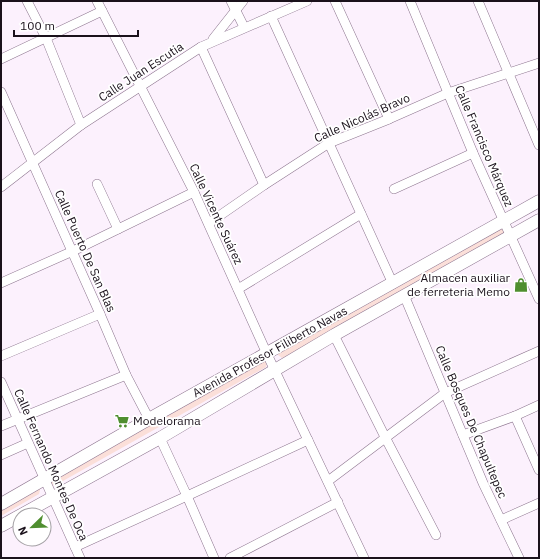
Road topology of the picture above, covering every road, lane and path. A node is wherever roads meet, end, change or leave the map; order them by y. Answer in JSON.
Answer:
{"nodes":[{"id":1,"x":27,"y":1,"type":"edge"},
{"id":2,"x":97,"y":1,"type":"edge"},
{"id":3,"x":231,"y":1,"type":"edge"},
{"id":4,"x":243,"y":1,"type":"edge"},
{"id":5,"x":307,"y":1,"type":"edge"},
{"id":6,"x":335,"y":1,"type":"edge"},
{"id":7,"x":410,"y":1,"type":"edge"},
{"id":8,"x":478,"y":1,"type":"edge"},
{"id":9,"x":235,"y":10,"type":"junction"},
{"id":10,"x":102,"y":11,"type":"junction"},
{"id":11,"x":271,"y":16,"type":"junction"},
{"id":12,"x":244,"y":28,"type":"junction"},
{"id":13,"x":46,"y":38,"type":"junction"},
{"id":14,"x":212,"y":41,"type":"junction"},
{"id":15,"x":201,"y":46,"type":"junction"},
{"id":16,"x":1,"y":60,"type":"edge"},
{"id":17,"x":539,"y":63,"type":"edge"},
{"id":18,"x":509,"y":73,"type":"junction"},
{"id":19,"x":140,"y":86,"type":"junction"},
{"id":20,"x":1,"y":92,"type":"edge"},
{"id":21,"x":448,"y":93,"type":"junction"},
{"id":22,"x":4,"y":106,"type":"edge"},
{"id":23,"x":389,"y":119,"type":"junction"},
{"id":24,"x":81,"y":125,"type":"junction"},
{"id":25,"x":329,"y":143,"type":"junction"},
{"id":26,"x":539,"y":146,"type":"edge"},
{"id":27,"x":473,"y":153,"type":"junction"},
{"id":28,"x":32,"y":163,"type":"junction"},
{"id":29,"x":97,"y":184,"type":"dead end"},
{"id":30,"x":264,"y":185,"type":"junction"},
{"id":31,"x":1,"y":186,"type":"edge"},
{"id":32,"x":394,"y":189,"type":"dead end"},
{"id":33,"x":194,"y":192,"type":"junction"},
{"id":34,"x":539,"y":201,"type":"edge"},
{"id":35,"x":361,"y":214,"type":"junction"},
{"id":36,"x":539,"y":220,"type":"edge"},
{"id":37,"x":504,"y":221,"type":"junction"},
{"id":38,"x":209,"y":223,"type":"junction"},
{"id":39,"x":118,"y":229,"type":"junction"},
{"id":40,"x":510,"y":236,"type":"junction"},
{"id":41,"x":73,"y":251,"type":"junction"},
{"id":42,"x":1,"y":283,"type":"edge"},
{"id":43,"x":393,"y":284,"type":"junction"},
{"id":44,"x":238,"y":289,"type":"junction"},
{"id":45,"x":404,"y":295,"type":"junction"},
{"id":46,"x":539,"y":299,"type":"edge"},
{"id":47,"x":100,"y":314,"type":"junction"},
{"id":48,"x":334,"y":334,"type":"junction"},
{"id":49,"x":539,"y":351,"type":"edge"},
{"id":50,"x":267,"y":354,"type":"junction"},
{"id":51,"x":1,"y":356,"type":"edge"},
{"id":52,"x":275,"y":370,"type":"junction"},
{"id":53,"x":126,"y":374,"type":"junction"},
{"id":54,"x":1,"y":382,"type":"edge"},
{"id":55,"x":445,"y":393,"type":"junction"},
{"id":56,"x":539,"y":405,"type":"edge"},
{"id":57,"x":515,"y":416,"type":"junction"},
{"id":58,"x":18,"y":419,"type":"junction"},
{"id":59,"x":149,"y":419,"type":"junction"},
{"id":60,"x":1,"y":426,"type":"edge"},
{"id":61,"x":463,"y":436,"type":"junction"},
{"id":62,"x":385,"y":437,"type":"junction"},
{"id":63,"x":160,"y":438,"type":"junction"},
{"id":64,"x":308,"y":440,"type":"junction"},
{"id":65,"x":28,"y":443,"type":"junction"},
{"id":66,"x":1,"y":455,"type":"edge"},
{"id":67,"x":539,"y":470,"type":"edge"},
{"id":68,"x":44,"y":480,"type":"junction"},
{"id":69,"x":328,"y":481,"type":"junction"},
{"id":70,"x":187,"y":496,"type":"junction"},
{"id":71,"x":53,"y":497,"type":"junction"},
{"id":72,"x":338,"y":502,"type":"junction"},
{"id":73,"x":539,"y":502,"type":"edge"},
{"id":74,"x":1,"y":504,"type":"edge"},
{"id":75,"x":501,"y":520,"type":"junction"},
{"id":76,"x":1,"y":526,"type":"edge"},
{"id":77,"x":436,"y":535,"type":"dead end"},
{"id":78,"x":75,"y":547,"type":"junction"},
{"id":79,"x":80,"y":558,"type":"edge"},
{"id":80,"x":214,"y":558,"type":"edge"},
{"id":81,"x":230,"y":558,"type":"edge"},
{"id":82,"x":364,"y":558,"type":"edge"},
{"id":83,"x":519,"y":558,"type":"edge"}],
"edges":[{"from":1,"to":13,"type":"street"},
{"from":2,"to":10,"type":"street","name":"Calle Vicente Suárez"},
{"from":3,"to":9,"type":"street"},
{"from":4,"to":9,"type":"street"},
{"from":5,"to":11,"type":"street","name":"Calle Juan Escutia"},
{"from":6,"to":23,"type":"street"},
{"from":7,"to":21,"type":"street","name":"Calle Francisco Márquez"},
{"from":8,"to":18,"type":"street"},
{"from":9,"to":12,"type":"street"},
{"from":9,"to":14,"type":"street"},
{"from":10,"to":13,"type":"street"},
{"from":10,"to":19,"type":"street","name":"Calle Vicente Suárez"},
{"from":11,"to":12,"type":"street","name":"Calle Juan Escutia"},
{"from":11,"to":25,"type":"street"},
{"from":12,"to":14,"type":"street","name":"Calle Juan Escutia"},
{"from":13,"to":16,"type":"street"},
{"from":13,"to":24,"type":"street"},
{"from":14,"to":15,"type":"street","name":"Calle Juan Escutia"},
{"from":15,"to":19,"type":"street","name":"Calle Juan Escutia"},
{"from":15,"to":30,"type":"street"},
{"from":17,"to":18,"type":"street","name":"Calle Nicolás Bravo"},
{"from":18,"to":21,"type":"street","name":"Calle Nicolás Bravo"},
{"from":18,"to":26,"type":"street"},
{"from":19,"to":24,"type":"street","name":"Calle Juan Escutia"},
{"from":19,"to":33,"type":"street","name":"Calle Vicente Suárez"},
{"from":20,"to":22,"type":"street","name":"Calle Puerto De San Blas"},
{"from":21,"to":23,"type":"street","name":"Calle Nicolás Bravo"},
{"from":21,"to":27,"type":"street","name":"Calle Francisco Márquez"},
{"from":22,"to":28,"type":"street","name":"Calle Puerto De San Blas"},
{"from":23,"to":25,"type":"street","name":"Calle Nicolás Bravo"},
{"from":24,"to":28,"type":"street","name":"Calle Juan Escutia"},
{"from":25,"to":30,"type":"street","name":"Calle Nicolás Bravo"},
{"from":25,"to":35,"type":"street"},
{"from":27,"to":32,"type":"street"},
{"from":27,"to":37,"type":"street","name":"Calle Francisco Márquez"},
{"from":28,"to":31,"type":"street","name":"Calle Juan Escutia"},
{"from":28,"to":41,"type":"street","name":"Calle Puerto De San Blas"},
{"from":29,"to":39,"type":"street"},
{"from":30,"to":38,"type":"street","name":"Calle Nicolás Bravo"},
{"from":33,"to":38,"type":"street","name":"Calle Vicente Suárez"},
{"from":33,"to":39,"type":"street"},
{"from":34,"to":37,"type":"main road","name":"Avenida Profesor Filiberto Navas"},
{"from":35,"to":43,"type":"street"},
{"from":35,"to":44,"type":"street"},
{"from":36,"to":40,"type":"main road","name":"Avenida Profesor Filiberto Navas"},
{"from":37,"to":40,"type":"street","name":"Calle Francisco Márquez"},
{"from":37,"to":43,"type":"main road","name":"Avenida Profesor Filiberto Navas"},
{"from":38,"to":44,"type":"street","name":"Calle Vicente Suárez"},
{"from":39,"to":41,"type":"street"},
{"from":40,"to":45,"type":"main road","name":"Avenida Profesor Filiberto Navas"},
{"from":40,"to":46,"type":"street","name":"Calle Francisco Márquez"},
{"from":41,"to":42,"type":"street"},
{"from":41,"to":47,"type":"street","name":"Calle Puerto De San Blas"},
{"from":43,"to":50,"type":"main road","name":"Avenida Profesor Filiberto Navas"},
{"from":44,"to":50,"type":"street","name":"Calle Vicente Suárez"},
{"from":45,"to":48,"type":"main road","name":"Avenida Profesor Filiberto Navas"},
{"from":45,"to":55,"type":"street","name":"Calle Bosques De Chapultepec"},
{"from":47,"to":51,"type":"street"},
{"from":47,"to":53,"type":"street","name":"Calle Puerto De San Blas"},
{"from":48,"to":52,"type":"main road","name":"Avenida Profesor Filiberto Navas"},
{"from":48,"to":62,"type":"street"},
{"from":49,"to":55,"type":"street"},
{"from":50,"to":52,"type":"street","name":"Calle Vicente Suárez"},
{"from":50,"to":59,"type":"main road","name":"Avenida Profesor Filiberto Navas"},
{"from":52,"to":63,"type":"main road","name":"Avenida Profesor Filiberto Navas"},
{"from":52,"to":64,"type":"street","name":"Calle Vicente Suárez"},
{"from":53,"to":58,"type":"street"},
{"from":53,"to":59,"type":"street","name":"Calle Puerto De San Blas"},
{"from":54,"to":58,"type":"street","name":"Calle Fernando Montes De Oca"},
{"from":55,"to":61,"type":"street","name":"Calle Bosques De Chapultepec"},
{"from":55,"to":62,"type":"street"},
{"from":56,"to":57,"type":"street"},
{"from":57,"to":61,"type":"street"},
{"from":57,"to":67,"type":"street"},
{"from":58,"to":60,"type":"street"},
{"from":58,"to":65,"type":"street","name":"Calle Fernando Montes De Oca"},
{"from":59,"to":68,"type":"main road","name":"Avenida Profesor Filiberto Navas"},
{"from":61,"to":75,"type":"street","name":"Calle Bosques De Chapultepec"},
{"from":62,"to":69,"type":"street"},
{"from":62,"to":77,"type":"street"},
{"from":63,"to":70,"type":"street"},
{"from":63,"to":71,"type":"main road","name":"Avenida Profesor Filiberto Navas"},
{"from":64,"to":69,"type":"street","name":"Calle Vicente Suárez"},
{"from":64,"to":70,"type":"street"},
{"from":65,"to":66,"type":"street"},
{"from":65,"to":68,"type":"street","name":"Calle Fernando Montes De Oca"},
{"from":68,"to":71,"type":"street","name":"Calle Fernando Montes De Oca"},
{"from":68,"to":74,"type":"main road","name":"Avenida Profesor Filiberto Navas"},
{"from":69,"to":72,"type":"street","name":"Calle Vicente Suárez"},
{"from":70,"to":78,"type":"street"},
{"from":70,"to":80,"type":"street"},
{"from":71,"to":76,"type":"main road","name":"Avenida Profesor Filiberto Navas"},
{"from":71,"to":78,"type":"street","name":"Calle Fernando Montes De Oca"},
{"from":72,"to":81,"type":"street"},
{"from":72,"to":82,"type":"street","name":"Calle Vicente Suárez"},
{"from":73,"to":75,"type":"street"},
{"from":75,"to":83,"type":"street","name":"Calle Bosques De Chapultepec"},
{"from":78,"to":79,"type":"street","name":"Calle Fernando Montes De Oca"}]}
